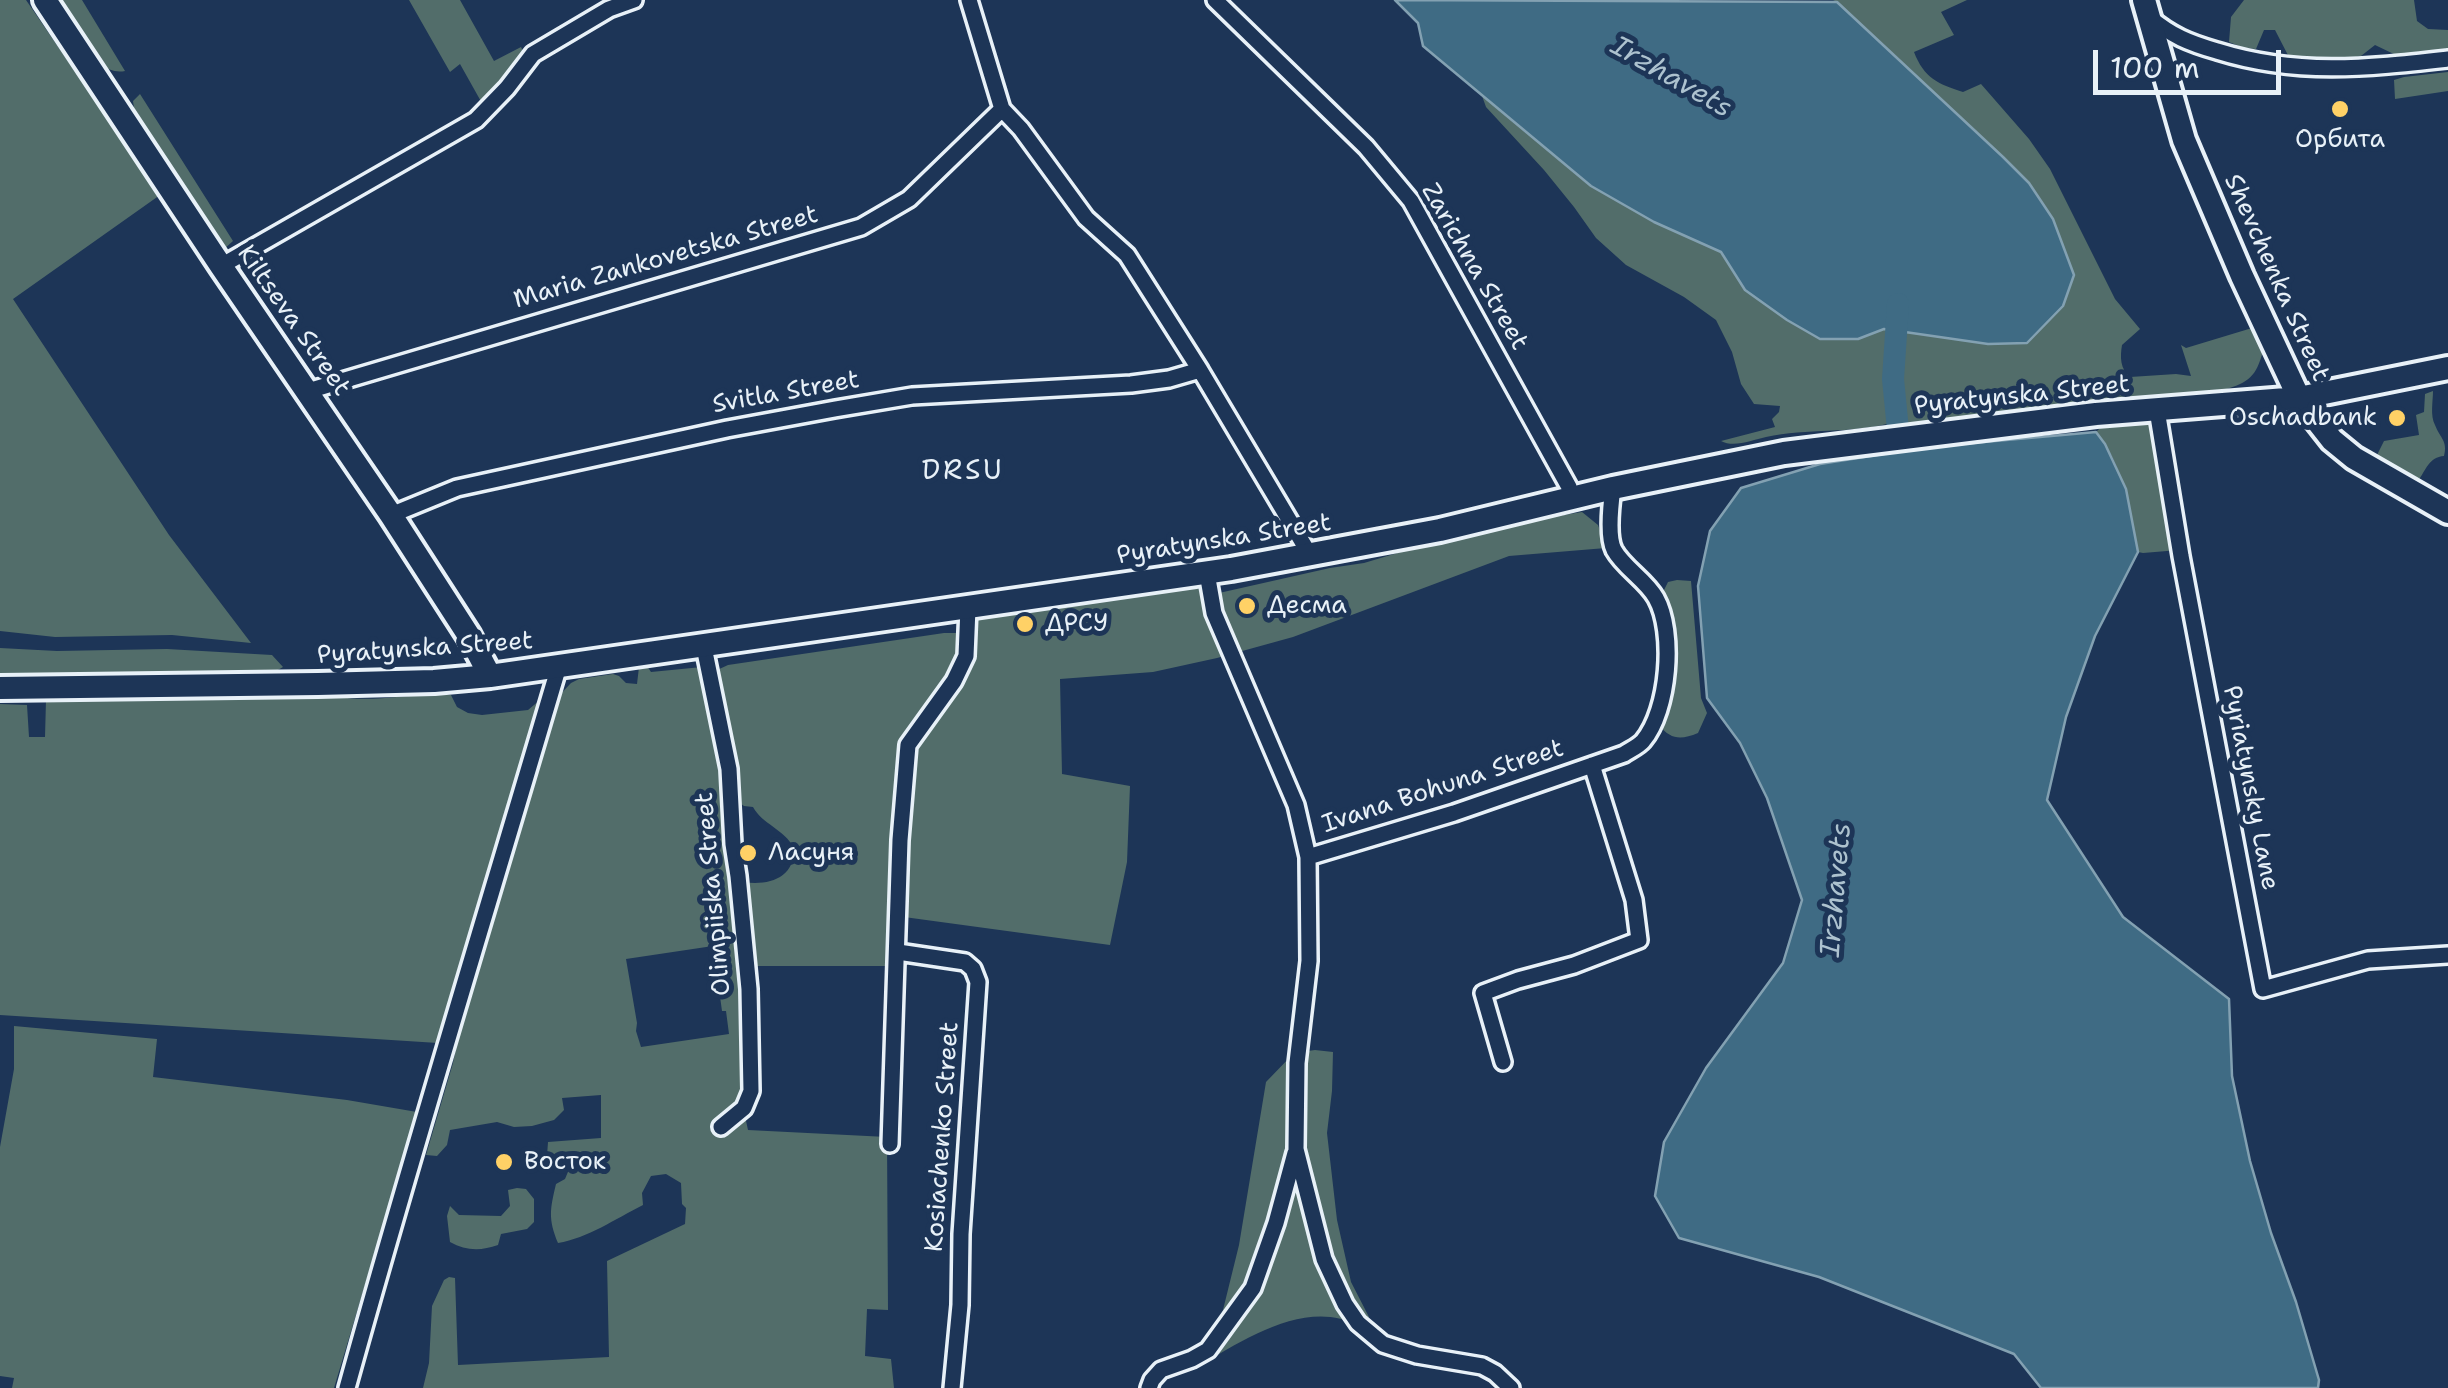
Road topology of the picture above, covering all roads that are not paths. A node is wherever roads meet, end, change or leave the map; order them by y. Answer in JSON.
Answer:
{"nodes":[{"id":1,"x":45,"y":0,"type":"edge"},
{"id":2,"x":634,"y":0,"type":"edge"},
{"id":3,"x":969,"y":0,"type":"edge"},
{"id":4,"x":1215,"y":0,"type":"edge"},
{"id":5,"x":2146,"y":9,"type":"edge"},
{"id":6,"x":2448,"y":59,"type":"edge"},
{"id":7,"x":1002,"y":109,"type":"junction"},
{"id":8,"x":221,"y":266,"type":"junction"},
{"id":9,"x":2448,"y":368,"type":"edge"},
{"id":10,"x":1200,"y":370,"type":"junction"},
{"id":11,"x":308,"y":391,"type":"junction"},
{"id":12,"x":2299,"y":398,"type":"junction"},
{"id":13,"x":2157,"y":410,"type":"junction"},
{"id":14,"x":1614,"y":488,"type":"junction"},
{"id":15,"x":1572,"y":498,"type":"junction"},
{"id":16,"x":2448,"y":512,"type":"edge"},
{"id":17,"x":391,"y":515,"type":"junction"},
{"id":18,"x":1310,"y":555,"type":"junction"},
{"id":19,"x":1206,"y":573,"type":"junction"},
{"id":20,"x":968,"y":608,"type":"junction"},
{"id":21,"x":704,"y":647,"type":"junction"},
{"id":22,"x":559,"y":666,"type":"junction"},
{"id":23,"x":490,"y":676,"type":"junction"},
{"id":24,"x":0,"y":688,"type":"edge"},
{"id":25,"x":1592,"y":764,"type":"junction"},
{"id":26,"x":1308,"y":857,"type":"junction"},
{"id":27,"x":898,"y":952,"type":"junction"},
{"id":28,"x":2448,"y":955,"type":"edge"},
{"id":29,"x":1504,"y":1062,"type":"dead end"},
{"id":30,"x":720,"y":1127,"type":"dead end"},
{"id":31,"x":890,"y":1144,"type":"dead end"},
{"id":32,"x":1296,"y":1149,"type":"junction"},
{"id":33,"x":347,"y":1388,"type":"edge"},
{"id":34,"x":952,"y":1388,"type":"edge"},
{"id":35,"x":1149,"y":1388,"type":"edge"},
{"id":36,"x":1511,"y":1388,"type":"edge"}],
"edges":[{"from":1,"to":8,"type":"main road","name":"Kiltseva Street"},
{"from":2,"to":8,"type":"street"},
{"from":3,"to":7,"type":"street"},
{"from":4,"to":15,"type":"street","name":"Zarichna Street"},
{"from":5,"to":6,"type":"street"},
{"from":5,"to":12,"type":"main road","name":"Shevchenka Street"},
{"from":7,"to":10,"type":"street"},
{"from":7,"to":11,"type":"street","name":"Maria Zankovetska Street"},
{"from":8,"to":11,"type":"main road","name":"Kiltseva Street"},
{"from":9,"to":12,"type":"main road","name":"Pyratynska Street"},
{"from":10,"to":17,"type":"street","name":"Svitla Street"},
{"from":10,"to":18,"type":"street"},
{"from":11,"to":17,"type":"main road","name":"Kiltseva Street"},
{"from":12,"to":13,"type":"main road","name":"Pyratynska Street"},
{"from":12,"to":16,"type":"main road","name":"Shevchenka Street"},
{"from":13,"to":14,"type":"main road","name":"Pyratynska Street"},
{"from":13,"to":28,"type":"street","name":"Pyriatynsky Lane"},
{"from":14,"to":15,"type":"main road","name":"Pyratynska Street"},
{"from":14,"to":25,"type":"street","name":"Ivana Bohuna Street"},
{"from":15,"to":18,"type":"main road","name":"Pyratynska Street"},
{"from":17,"to":23,"type":"main road","name":"Kiltseva Street"},
{"from":18,"to":19,"type":"main road","name":"Pyratynska Street"},
{"from":19,"to":20,"type":"main road","name":"Pyratynska Street"},
{"from":19,"to":26,"type":"street","name":"Ivana Bohuna Street"},
{"from":20,"to":21,"type":"main road","name":"Pyratynska Street"},
{"from":20,"to":27,"type":"street"},
{"from":21,"to":22,"type":"main road","name":"Pyratynska Street"},
{"from":21,"to":30,"type":"street","name":"Olimpiiska Street"},
{"from":22,"to":23,"type":"main road","name":"Pyratynska Street"},
{"from":22,"to":33,"type":"street"},
{"from":23,"to":24,"type":"main road","name":"Pyratynska Street"},
{"from":25,"to":26,"type":"street","name":"Ivana Bohuna Street"},
{"from":25,"to":29,"type":"street","name":"Ivana Bohuna Street"},
{"from":26,"to":32,"type":"street","name":"Ivana Bohuna Street"},
{"from":27,"to":31,"type":"street"},
{"from":27,"to":34,"type":"street","name":"Kosiachenko Street"},
{"from":32,"to":35,"type":"street","name":"Ivana Bohuna Street"},
{"from":32,"to":36,"type":"street","name":"Ivana Bohuna Street"}]}
